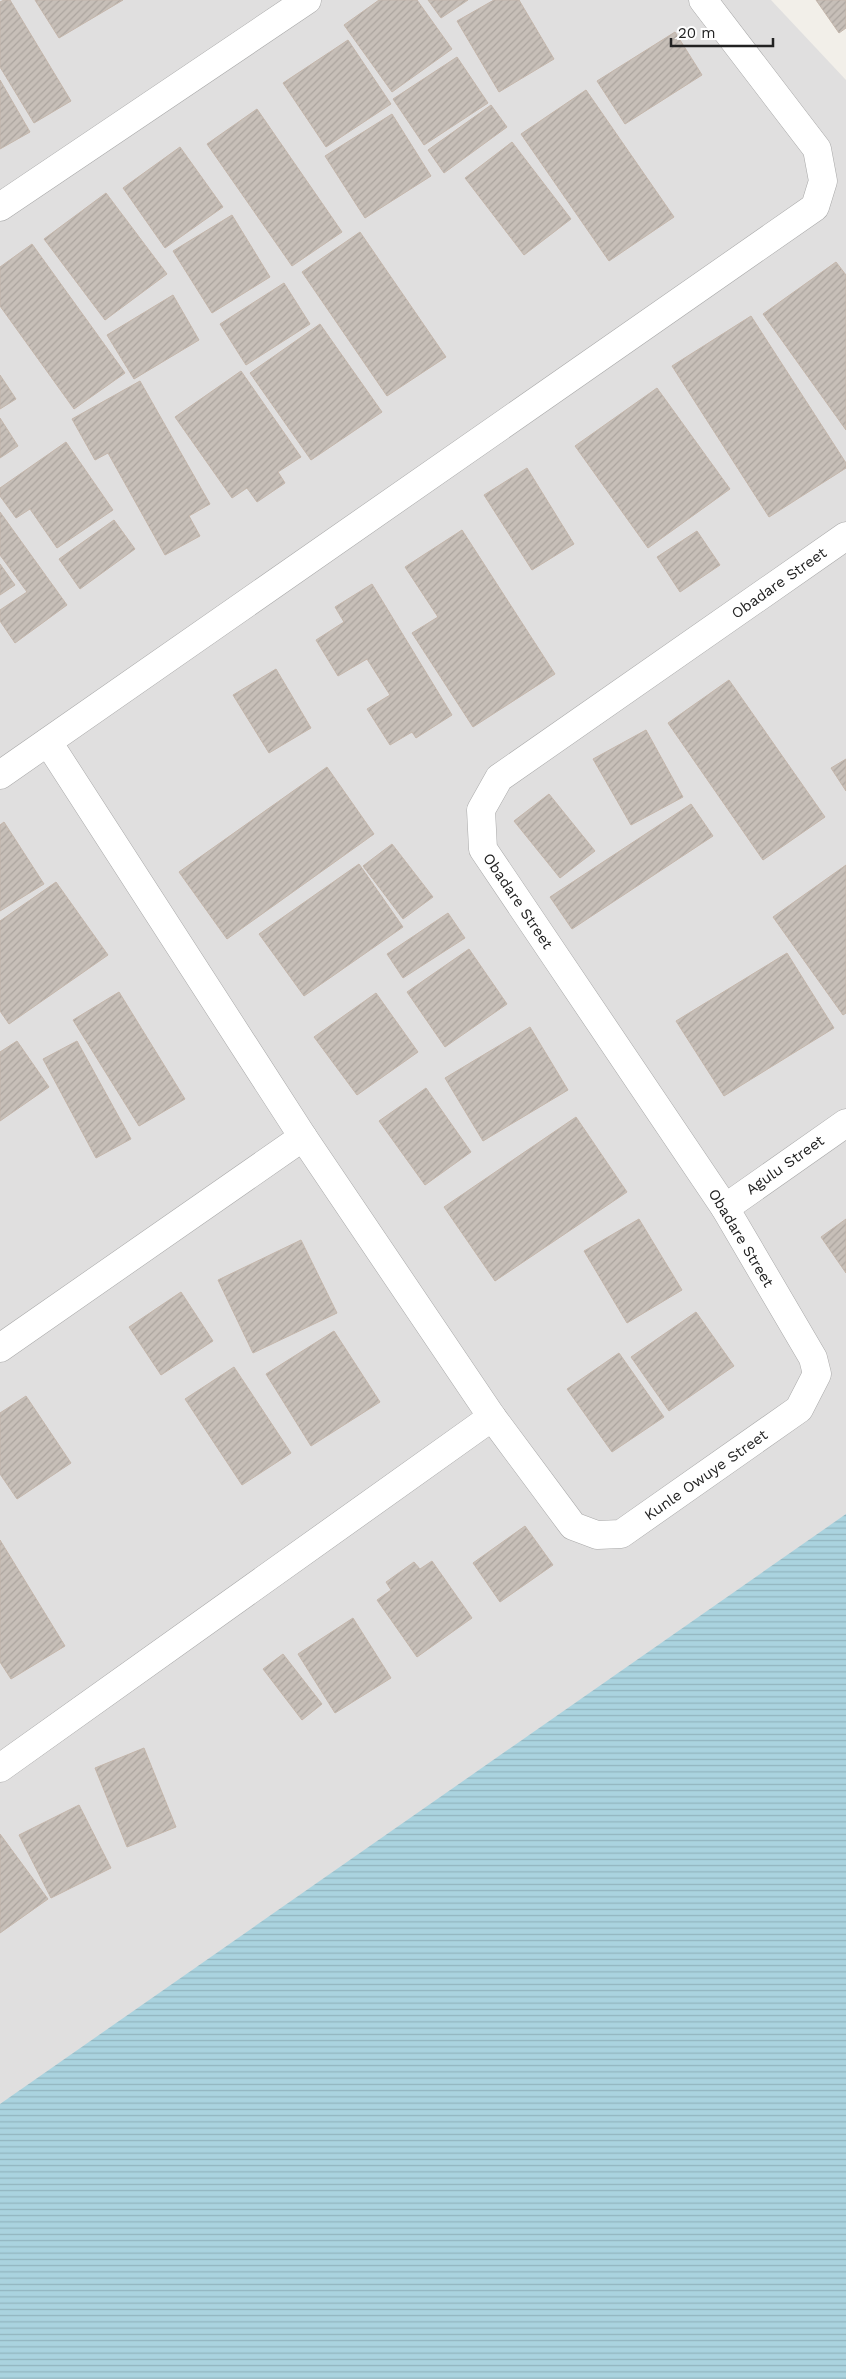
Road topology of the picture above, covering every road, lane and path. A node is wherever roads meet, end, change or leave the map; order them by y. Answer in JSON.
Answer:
{"nodes":[{"id":1,"x":307,"y":0,"type":"edge"},
{"id":2,"x":703,"y":0,"type":"edge"},
{"id":3,"x":0,"y":207,"type":"edge"},
{"id":4,"x":846,"y":536,"type":"edge"},
{"id":5,"x":48,"y":742,"type":"junction"},
{"id":6,"x":0,"y":775,"type":"edge"},
{"id":7,"x":846,"y":1123,"type":"edge"},
{"id":8,"x":303,"y":1137,"type":"junction"},
{"id":9,"x":725,"y":1208,"type":"junction"},
{"id":10,"x":0,"y":1348,"type":"edge"},
{"id":11,"x":817,"y":1374,"type":"joint"},
{"id":12,"x":492,"y":1416,"type":"junction"},
{"id":13,"x":0,"y":1768,"type":"edge"}],
"edges":[{"from":1,"to":3,"type":"street"},
{"from":2,"to":5,"type":"street"},
{"from":4,"to":9,"type":"street","name":"Obadare Street"},
{"from":5,"to":6,"type":"street"},
{"from":5,"to":8,"type":"street"},
{"from":7,"to":9,"type":"street","name":"Agulu Street"},
{"from":8,"to":10,"type":"street"},
{"from":8,"to":12,"type":"street"},
{"from":9,"to":11,"type":"street","name":"Obadare Street"},
{"from":11,"to":12,"type":"street","name":"Kunle Owuye Street"},
{"from":12,"to":13,"type":"street"}]}
